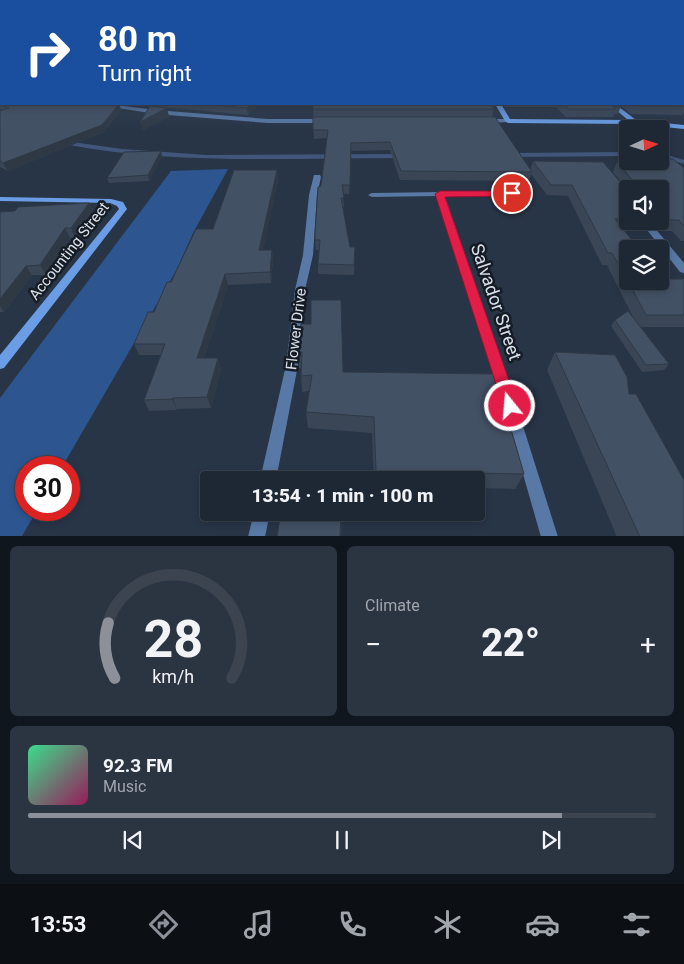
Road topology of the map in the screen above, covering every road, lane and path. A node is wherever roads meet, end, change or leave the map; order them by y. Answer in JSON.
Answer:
{"nodes":[{"id":1,"x":104,"y":105,"type":"edge"},
{"id":2,"x":499,"y":105,"type":"edge"},
{"id":3,"x":613,"y":105,"type":"edge"},
{"id":4,"x":632,"y":120,"type":"edge"},
{"id":5,"x":335,"y":121,"type":"edge"},
{"id":6,"x":479,"y":121,"type":"edge"},
{"id":7,"x":508,"y":121,"type":"junction"},
{"id":8,"x":619,"y":122,"type":"edge"},
{"id":9,"x":669,"y":126,"type":"edge"},
{"id":10,"x":684,"y":127,"type":"edge"},
{"id":11,"x":317,"y":177,"type":"dead end"},
{"id":12,"x":512,"y":193,"type":"dead end"},
{"id":13,"x":440,"y":194,"type":"junction"},
{"id":14,"x":372,"y":195,"type":"dead end"},
{"id":15,"x":0,"y":199,"type":"edge"},
{"id":16,"x":651,"y":230,"type":"edge"},
{"id":17,"x":684,"y":270,"type":"edge"},
{"id":18,"x":0,"y":364,"type":"edge"},
{"id":19,"x":270,"y":471,"type":"edge"},
{"id":20,"x":260,"y":521,"type":"edge"},
{"id":21,"x":256,"y":536,"type":"edge"},
{"id":22,"x":550,"y":536,"type":"edge"}],
"edges":[{"from":1,"to":5,"type":"street"},
{"from":2,"to":7,"type":"street"},
{"from":3,"to":4,"type":"street"},
{"from":6,"to":7,"type":"street"},
{"from":7,"to":8,"type":"street"},
{"from":9,"to":10,"type":"street"},
{"from":11,"to":19,"type":"street","name":"Flower Drive"},
{"from":12,"to":13,"type":"street"},
{"from":13,"to":14,"type":"street"},
{"from":13,"to":22,"type":"street","name":"Salvador Street"},
{"from":15,"to":18,"type":"street","name":"Accounting Street"},
{"from":16,"to":17,"type":"street"},
{"from":20,"to":21,"type":"street"}]}
